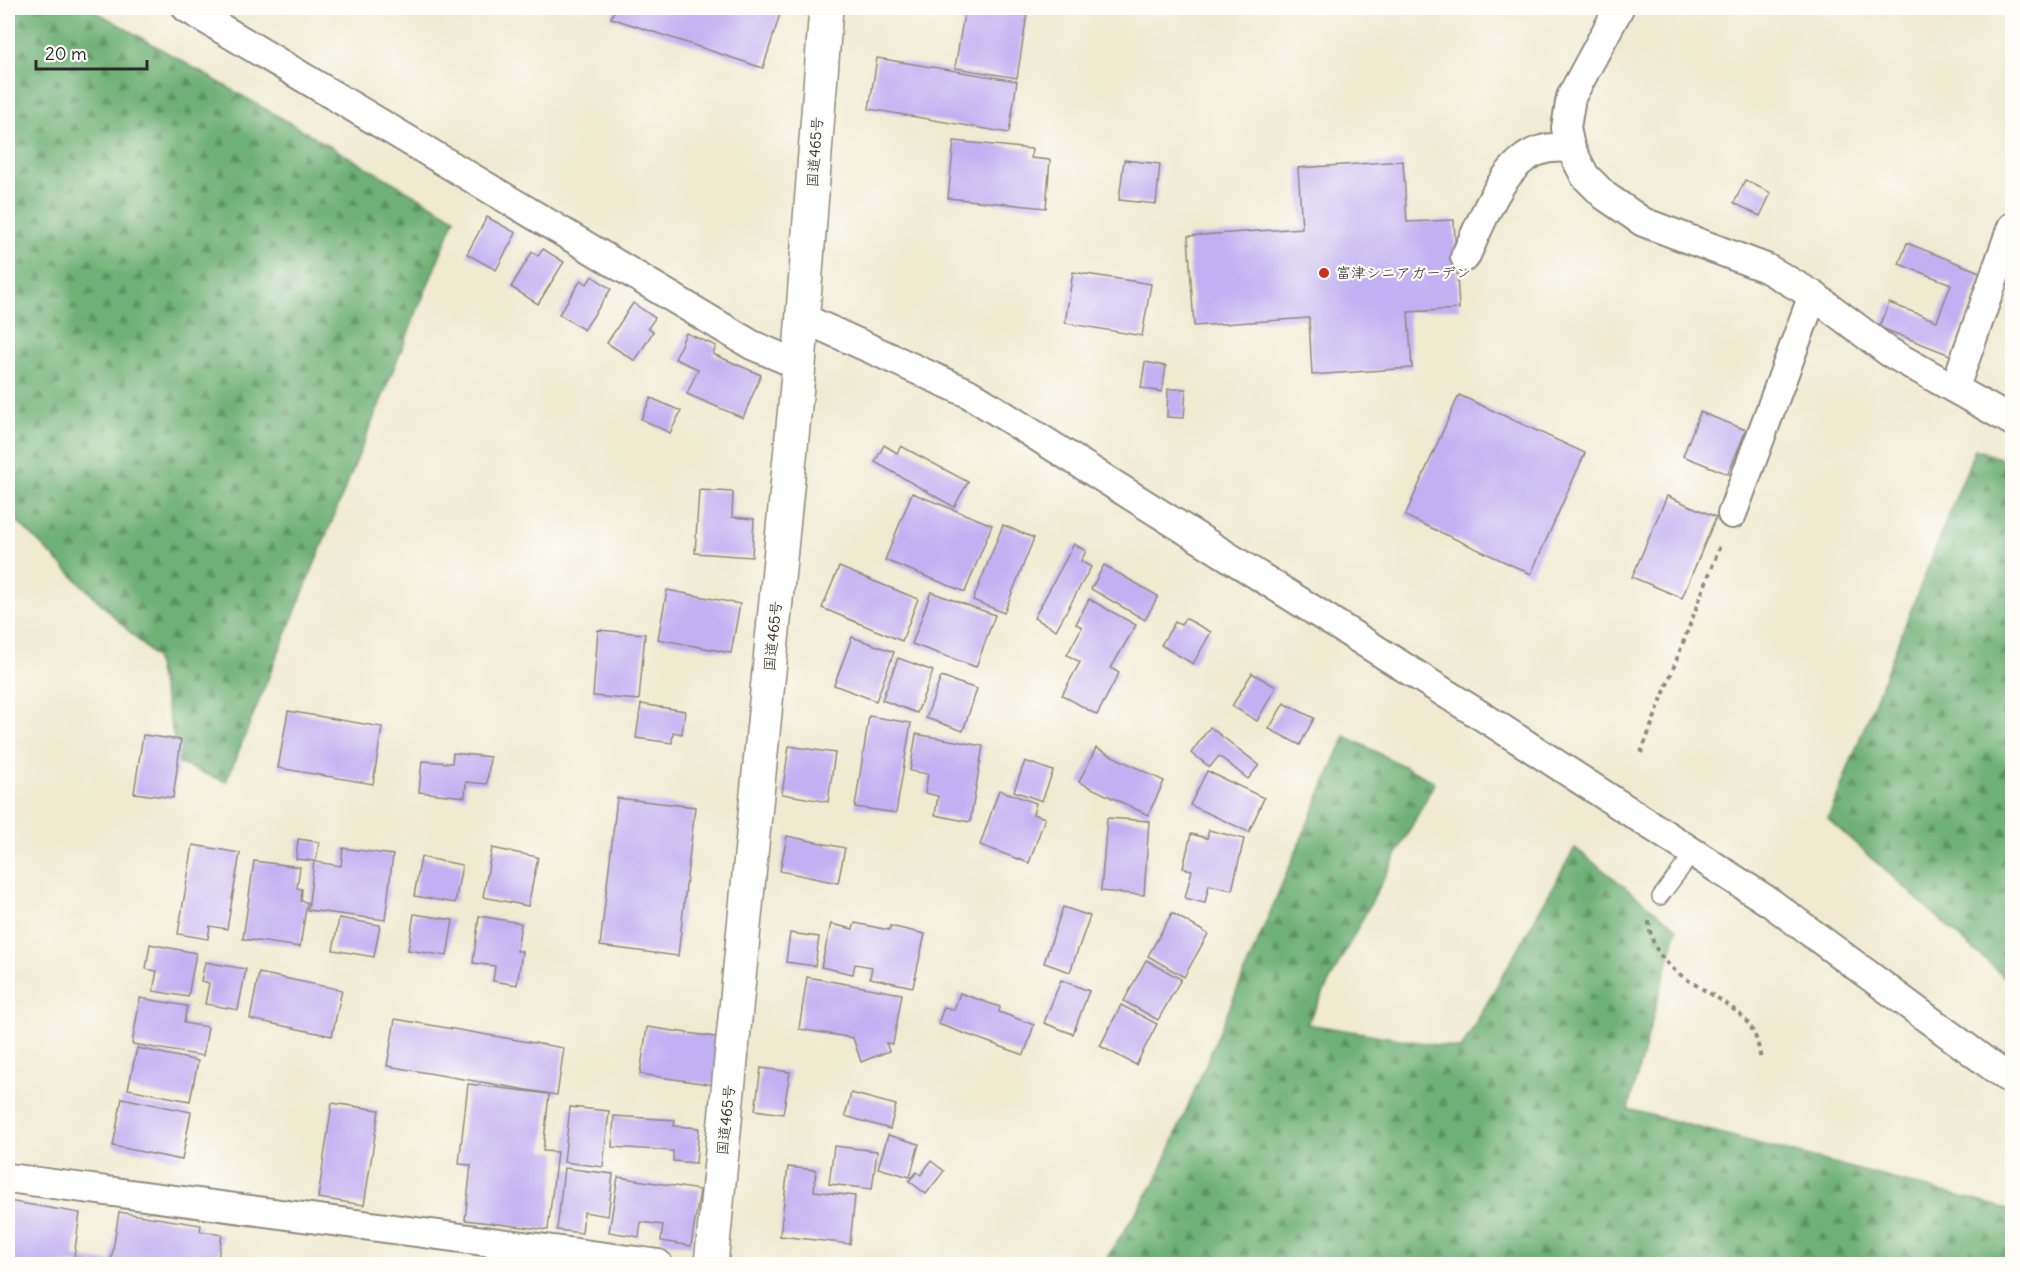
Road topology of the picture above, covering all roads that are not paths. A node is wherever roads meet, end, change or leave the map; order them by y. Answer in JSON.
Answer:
{"nodes":[{"id":1,"x":187,"y":8,"type":"edge"},
{"id":2,"x":826,"y":8,"type":"edge"},
{"id":3,"x":1619,"y":8,"type":"edge"},
{"id":4,"x":1570,"y":147,"type":"junction"},
{"id":5,"x":2013,"y":227,"type":"edge"},
{"id":6,"x":1465,"y":256,"type":"dead end"},
{"id":7,"x":1813,"y":295,"type":"junction"},
{"id":8,"x":803,"y":318,"type":"junction"},
{"id":9,"x":799,"y":365,"type":"junction"},
{"id":10,"x":1955,"y":387,"type":"junction"},
{"id":11,"x":2013,"y":421,"type":"edge"},
{"id":12,"x":1732,"y":514,"type":"road end"},
{"id":13,"x":1694,"y":852,"type":"junction"},
{"id":14,"x":1660,"y":897,"type":"road end"},
{"id":15,"x":2013,"y":1081,"type":"edge"},
{"id":16,"x":8,"y":1178,"type":"edge"},
{"id":17,"x":658,"y":1264,"type":"edge"},
{"id":18,"x":711,"y":1264,"type":"edge"}],
"edges":[{"from":1,"to":9,"type":"street"},
{"from":2,"to":8,"type":"highway","name":"国道465号"},
{"from":3,"to":4,"type":"street"},
{"from":4,"to":6,"type":"street"},
{"from":4,"to":7,"type":"street"},
{"from":5,"to":10,"type":"street"},
{"from":7,"to":10,"type":"street"},
{"from":7,"to":12,"type":"street"},
{"from":8,"to":9,"type":"highway","name":"国道465号"},
{"from":8,"to":13,"type":"street"},
{"from":9,"to":18,"type":"highway","name":"国道465号"},
{"from":10,"to":11,"type":"street"},
{"from":13,"to":14,"type":"lane"},
{"from":13,"to":15,"type":"street"},
{"from":16,"to":17,"type":"street"}]}
